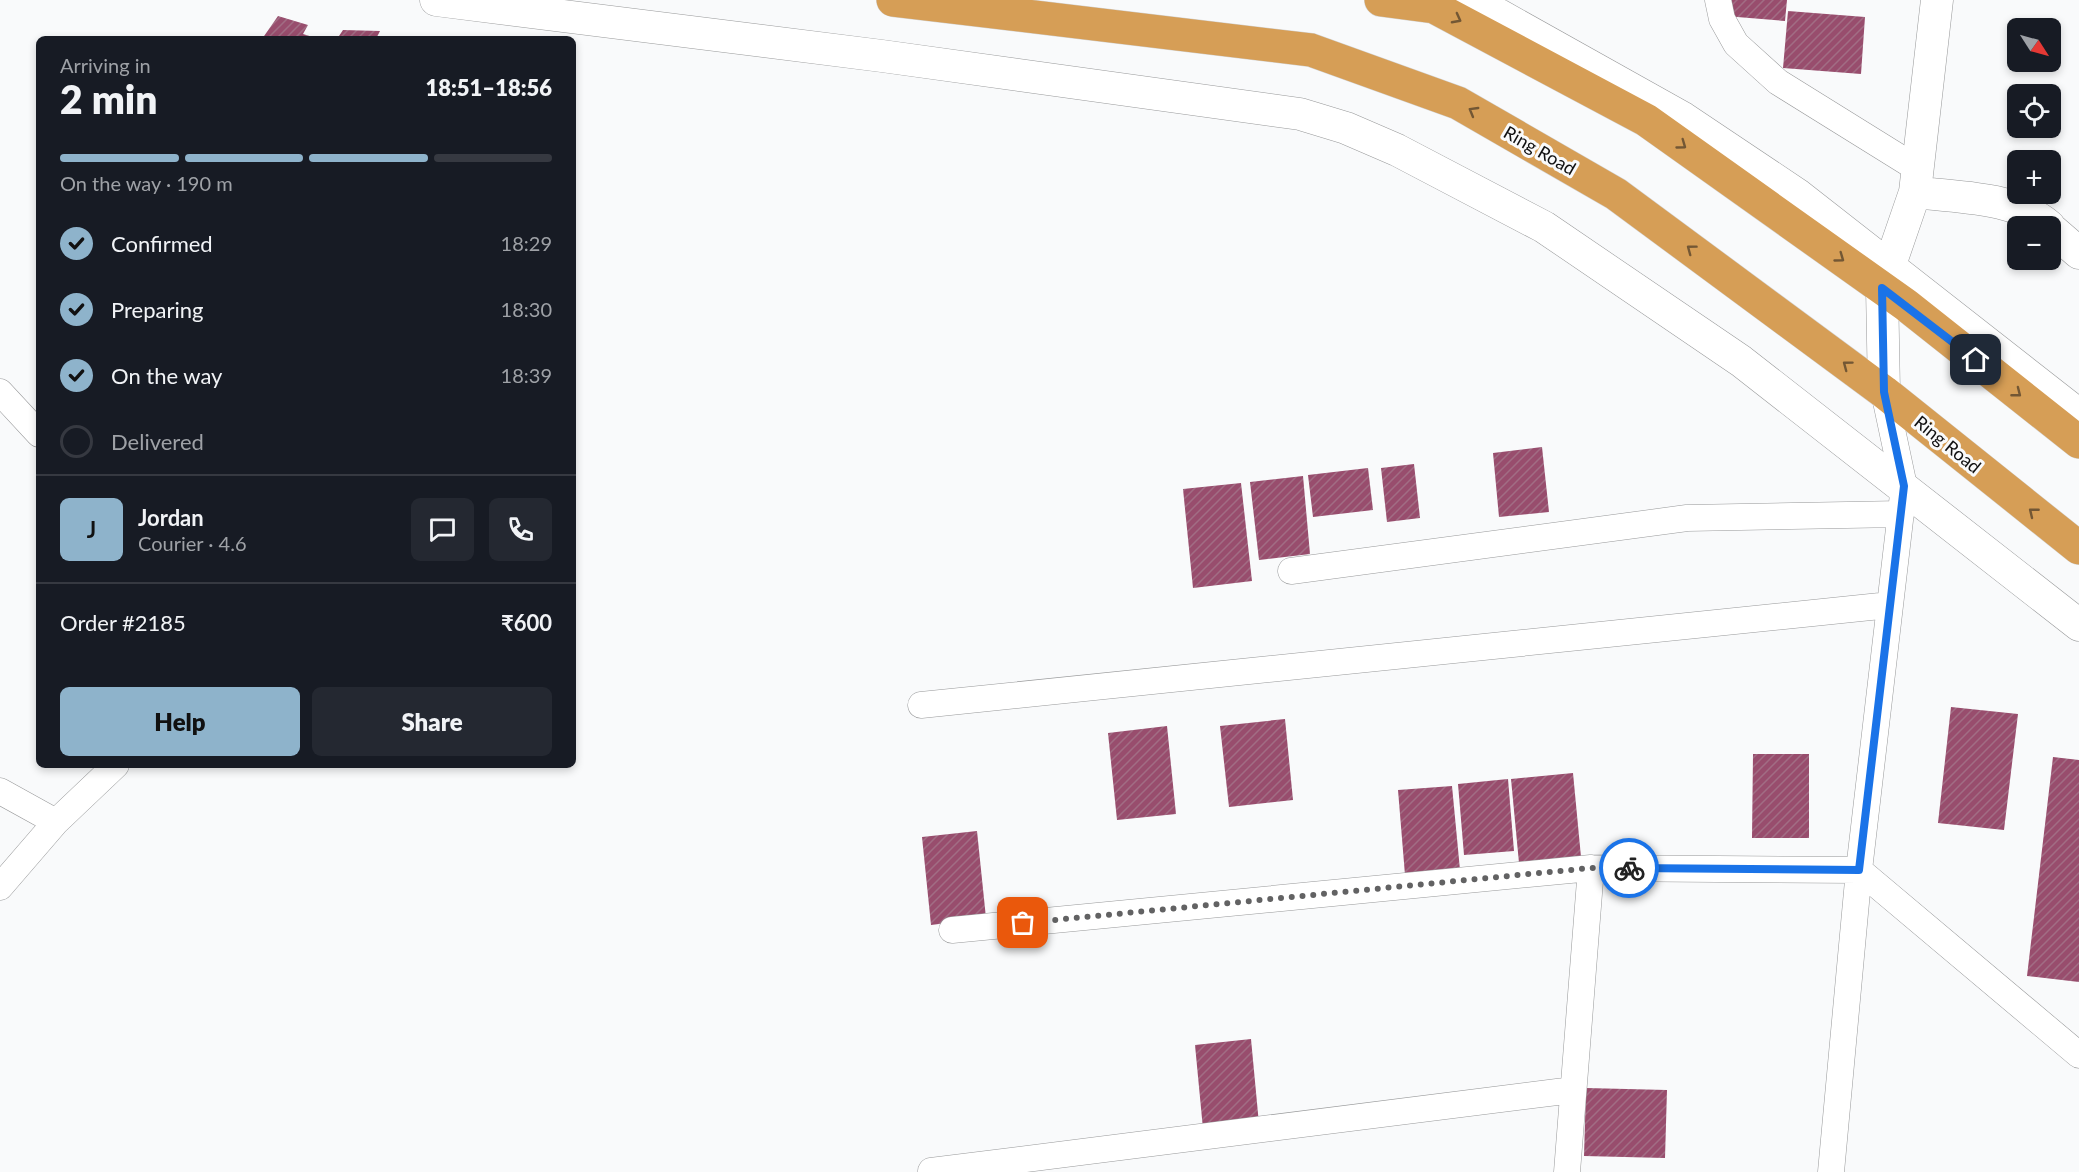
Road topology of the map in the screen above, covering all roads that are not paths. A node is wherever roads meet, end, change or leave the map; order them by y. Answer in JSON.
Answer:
{"nodes":[{"id":1,"x":436,"y":0,"type":"edge"},
{"id":2,"x":893,"y":0,"type":"edge"},
{"id":3,"x":1381,"y":0,"type":"edge"},
{"id":4,"x":1468,"y":0,"type":"edge"},
{"id":5,"x":1718,"y":0,"type":"edge"},
{"id":6,"x":1937,"y":0,"type":"edge"},
{"id":7,"x":1916,"y":180,"type":"junction"},
{"id":8,"x":2029,"y":216,"type":"edge"},
{"id":9,"x":2061,"y":227,"type":"edge"},
{"id":10,"x":2079,"y":230,"type":"edge"},
{"id":11,"x":2061,"y":237,"type":"edge"},
{"id":12,"x":2079,"y":253,"type":"edge"},
{"id":13,"x":1885,"y":277,"type":"junction"},
{"id":14,"x":0,"y":392,"type":"edge"},
{"id":15,"x":1884,"y":392,"type":"junction"},
{"id":16,"x":2079,"y":415,"type":"edge"},
{"id":17,"x":36,"y":431,"type":"edge"},
{"id":18,"x":2079,"y":442,"type":"edge"},
{"id":19,"x":1902,"y":500,"type":"junction"},
{"id":20,"x":2079,"y":548,"type":"edge"},
{"id":21,"x":1291,"y":571,"type":"dead end"},
{"id":22,"x":1890,"y":605,"type":"junction"},
{"id":23,"x":2079,"y":625,"type":"edge"},
{"id":24,"x":921,"y":705,"type":"dead end"},
{"id":25,"x":113,"y":768,"type":"edge"},
{"id":26,"x":0,"y":791,"type":"edge"},
{"id":27,"x":56,"y":822,"type":"junction"},
{"id":28,"x":1591,"y":868,"type":"junction"},
{"id":29,"x":1859,"y":870,"type":"junction"},
{"id":30,"x":0,"y":887,"type":"edge"},
{"id":31,"x":952,"y":930,"type":"dead end"},
{"id":32,"x":2079,"y":1055,"type":"edge"},
{"id":33,"x":1573,"y":1090,"type":"junction"},
{"id":34,"x":931,"y":1171,"type":"edge"},
{"id":35,"x":1566,"y":1172,"type":"edge"},
{"id":36,"x":1831,"y":1172,"type":"edge"}],
"edges":[{"from":1,"to":19,"type":"street"},
{"from":15,"to":2,"type":"highway","name":"Ring Road","one_way":true},
{"from":3,"to":13,"type":"highway","one_way":true},
{"from":4,"to":13,"type":"street"},
{"from":5,"to":7,"type":"street"},
{"from":6,"to":7,"type":"street"},
{"from":7,"to":8,"type":"street"},
{"from":7,"to":13,"type":"street"},
{"from":9,"to":10,"type":"street"},
{"from":11,"to":12,"type":"street"},
{"from":13,"to":15,"type":"street"},
{"from":13,"to":16,"type":"street"},
{"from":13,"to":18,"type":"highway","one_way":true},
{"from":14,"to":17,"type":"street"},
{"from":15,"to":19,"type":"street"},
{"from":20,"to":15,"type":"highway","name":"Ring Road","one_way":true},
{"from":19,"to":21,"type":"street"},
{"from":19,"to":22,"type":"street"},
{"from":19,"to":23,"type":"street"},
{"from":22,"to":24,"type":"street"},
{"from":22,"to":29,"type":"street"},
{"from":25,"to":27,"type":"street"},
{"from":26,"to":27,"type":"street"},
{"from":27,"to":30,"type":"street"},
{"from":28,"to":29,"type":"street"},
{"from":28,"to":31,"type":"street"},
{"from":28,"to":33,"type":"street"},
{"from":29,"to":32,"type":"street"},
{"from":29,"to":36,"type":"street"},
{"from":33,"to":34,"type":"street"},
{"from":33,"to":35,"type":"street"}]}
